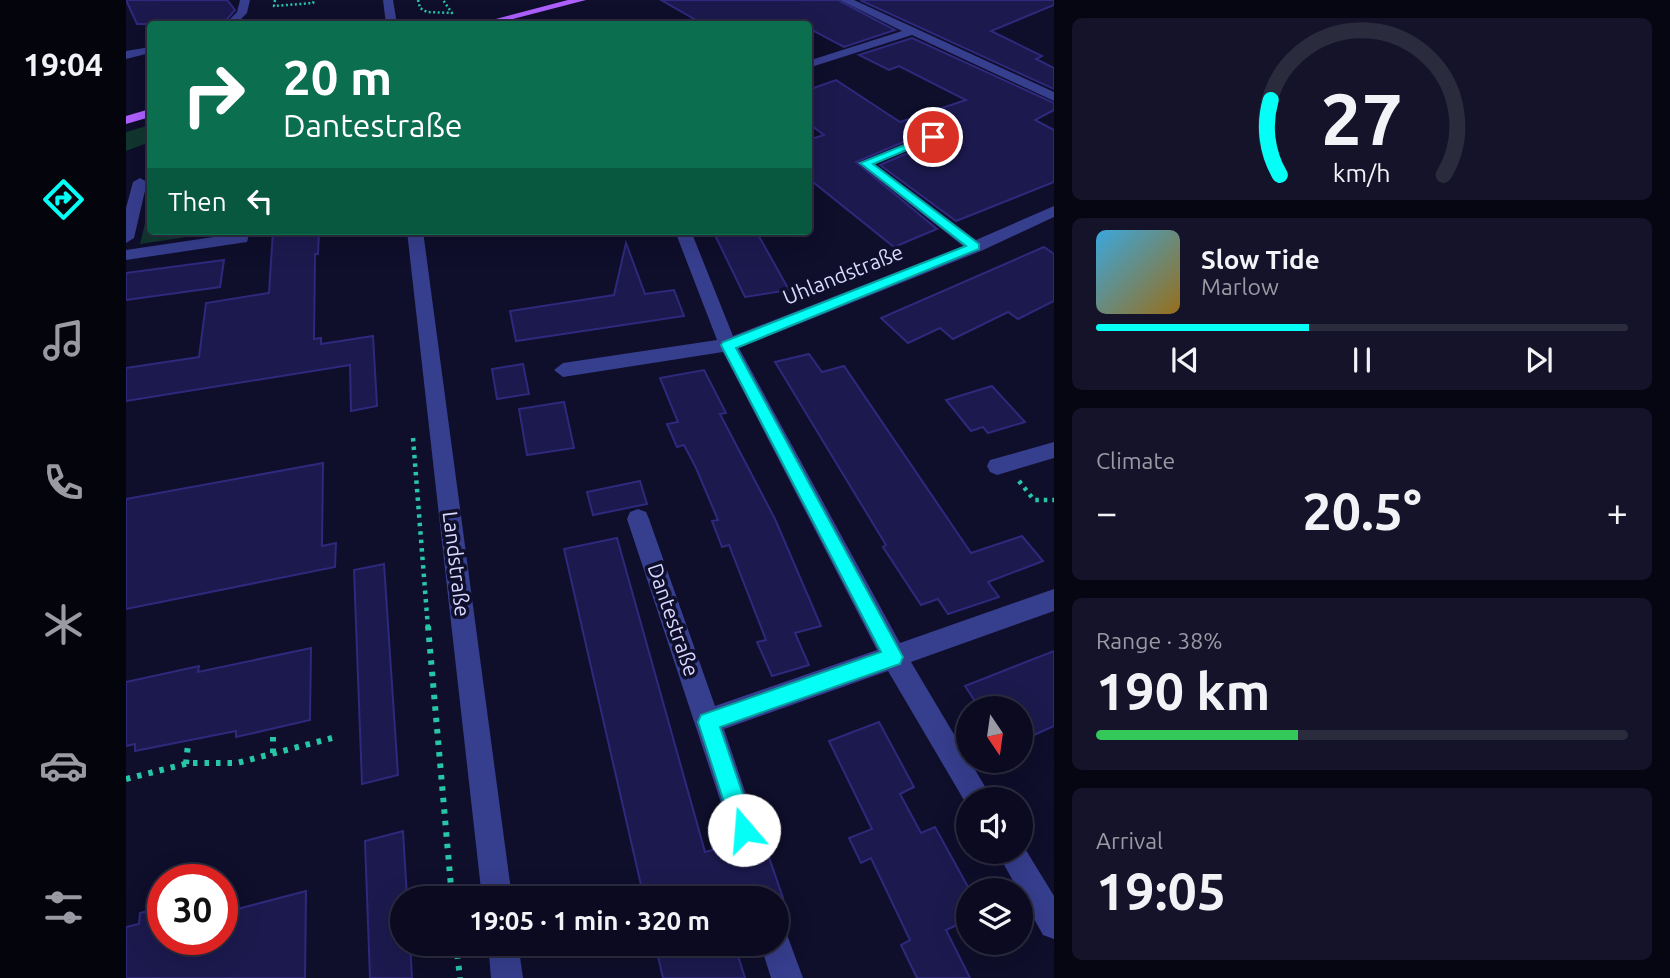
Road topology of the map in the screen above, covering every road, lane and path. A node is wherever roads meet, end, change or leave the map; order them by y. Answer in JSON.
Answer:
{"nodes":[{"id":1,"x":245,"y":0,"type":"edge"},
{"id":2,"x":275,"y":0,"type":"edge"},
{"id":3,"x":314,"y":0,"type":"edge"},
{"id":4,"x":388,"y":0,"type":"edge"},
{"id":5,"x":418,"y":0,"type":"edge"},
{"id":6,"x":443,"y":0,"type":"edge"},
{"id":7,"x":582,"y":0,"type":"edge"},
{"id":8,"x":845,"y":0,"type":"edge"},
{"id":9,"x":233,"y":21,"type":"edge"},
{"id":10,"x":392,"y":21,"type":"edge"},
{"id":11,"x":495,"y":21,"type":"edge"},
{"id":12,"x":914,"y":31,"type":"junction"},
{"id":13,"x":147,"y":50,"type":"edge"},
{"id":14,"x":128,"y":51,"type":"edge"},
{"id":15,"x":812,"y":64,"type":"edge"},
{"id":16,"x":1054,"y":97,"type":"edge"},
{"id":17,"x":147,"y":114,"type":"edge"},
{"id":18,"x":126,"y":120,"type":"edge"},
{"id":19,"x":933,"y":137,"type":"dead end"},
{"id":20,"x":140,"y":182,"type":"dead end"},
{"id":21,"x":143,"y":197,"type":"edge"},
{"id":22,"x":1054,"y":211,"type":"edge"},
{"id":23,"x":241,"y":235,"type":"edge"},
{"id":24,"x":415,"y":235,"type":"edge"},
{"id":25,"x":685,"y":235,"type":"edge"},
{"id":26,"x":126,"y":238,"type":"edge"},
{"id":27,"x":975,"y":247,"type":"junction"},
{"id":28,"x":126,"y":255,"type":"edge"},
{"id":29,"x":728,"y":345,"type":"junction"},
{"id":30,"x":563,"y":370,"type":"dead end"},
{"id":31,"x":413,"y":428,"type":"dead end"},
{"id":32,"x":1054,"y":450,"type":"edge"},
{"id":33,"x":1001,"y":465,"type":"joint"},
{"id":34,"x":1054,"y":500,"type":"edge"},
{"id":35,"x":638,"y":519,"type":"dead end"},
{"id":36,"x":1054,"y":600,"type":"edge"},
{"id":37,"x":894,"y":657,"type":"junction"},
{"id":38,"x":708,"y":722,"type":"junction"},
{"id":39,"x":273,"y":737,"type":"dead end"},
{"id":40,"x":332,"y":738,"type":"dead end"},
{"id":41,"x":188,"y":744,"type":"dead end"},
{"id":42,"x":272,"y":753,"type":"junction"},
{"id":43,"x":186,"y":764,"type":"junction"},
{"id":44,"x":126,"y":779,"type":"edge"},
{"id":45,"x":971,"y":787,"type":"edge"},
{"id":46,"x":744,"y":830,"type":"dead end"},
{"id":47,"x":1018,"y":864,"type":"edge"},
{"id":48,"x":451,"y":886,"type":"edge"},
{"id":49,"x":496,"y":886,"type":"edge"},
{"id":50,"x":1054,"y":925,"type":"edge"},
{"id":51,"x":457,"y":956,"type":"edge"},
{"id":52,"x":504,"y":956,"type":"edge"},
{"id":53,"x":779,"y":956,"type":"edge"},
{"id":54,"x":460,"y":978,"type":"edge"},
{"id":55,"x":507,"y":978,"type":"edge"},
{"id":56,"x":787,"y":978,"type":"edge"}],
"edges":[{"from":1,"to":9,"type":"street"},
{"from":2,"to":3,"type":"path"},
{"from":4,"to":10,"type":"street"},
{"from":5,"to":6,"type":"path"},
{"from":7,"to":11,"type":"main road"},
{"from":8,"to":12,"type":"street"},
{"from":12,"to":15,"type":"street"},
{"from":12,"to":16,"type":"street"},
{"from":13,"to":14,"type":"street"},
{"from":17,"to":18,"type":"main road"},
{"from":19,"to":27,"type":"street"},
{"from":20,"to":21,"type":"street"},
{"from":21,"to":26,"type":"street"},
{"from":22,"to":27,"type":"street","name":"Uhlandstraße"},
{"from":23,"to":28,"type":"street"},
{"from":24,"to":49,"type":"street","name":"Landstraße"},
{"from":25,"to":29,"type":"street"},
{"from":27,"to":29,"type":"street","name":"Uhlandstraße"},
{"from":29,"to":30,"type":"street","name":"Uhlandstraße"},
{"from":29,"to":37,"type":"street"},
{"from":31,"to":48,"type":"path"},
{"from":32,"to":33,"type":"street"},
{"from":33,"to":34,"type":"path"},
{"from":35,"to":38,"type":"street","name":"Dantestraße"},
{"from":36,"to":37,"type":"street"},
{"from":37,"to":38,"type":"street"},
{"from":37,"to":45,"type":"street"},
{"from":38,"to":46,"type":"street","name":"Dantestraße"},
{"from":39,"to":42,"type":"path"},
{"from":40,"to":42,"type":"path"},
{"from":41,"to":43,"type":"path"},
{"from":42,"to":43,"type":"path"},
{"from":43,"to":44,"type":"path"},
{"from":47,"to":50,"type":"street"},
{"from":51,"to":54,"type":"path"},
{"from":52,"to":55,"type":"street"},
{"from":53,"to":56,"type":"street"}]}
